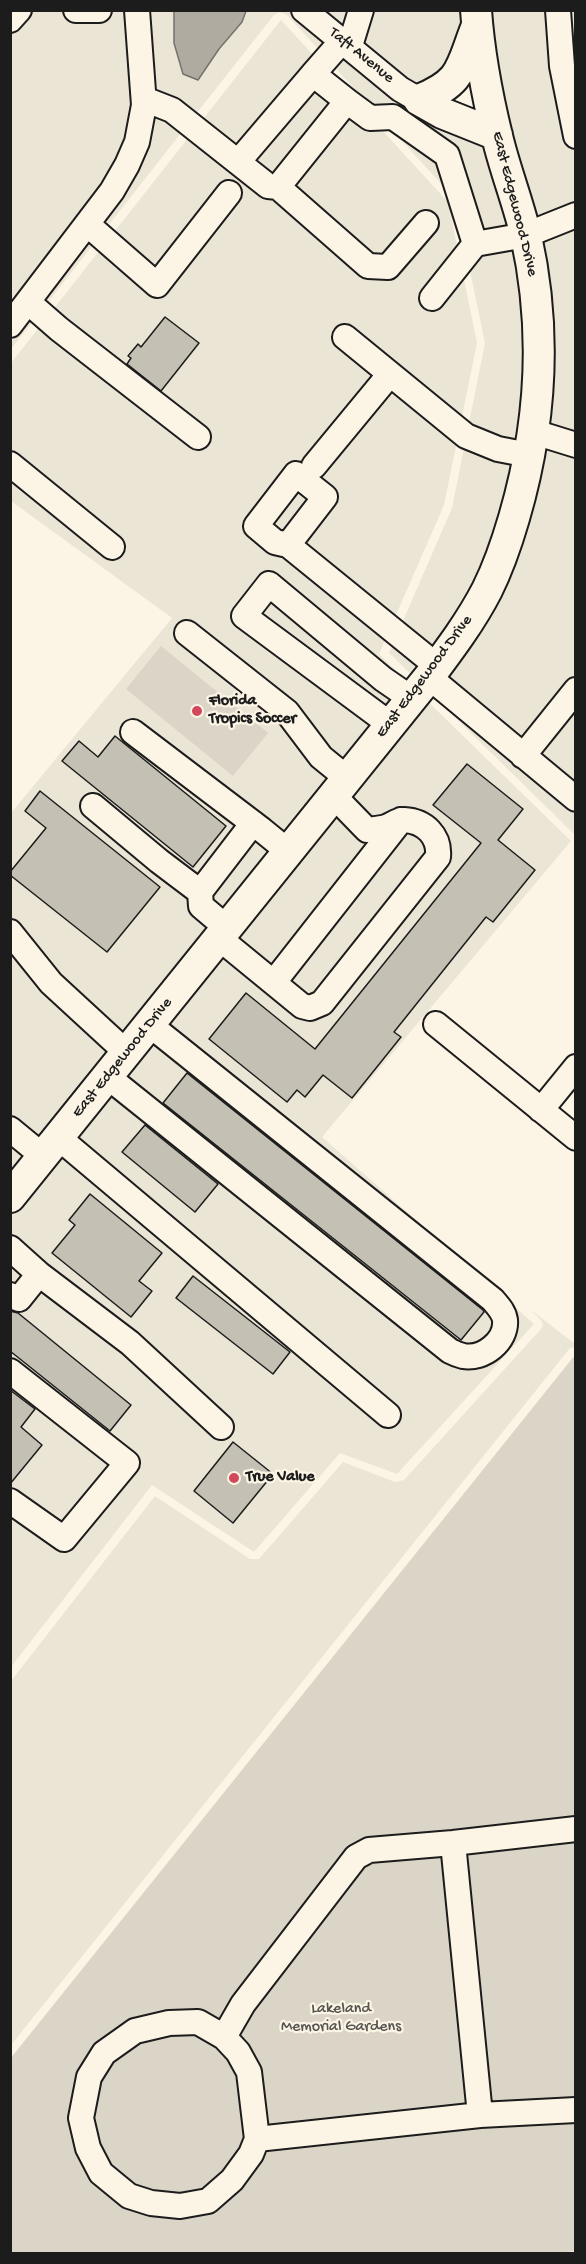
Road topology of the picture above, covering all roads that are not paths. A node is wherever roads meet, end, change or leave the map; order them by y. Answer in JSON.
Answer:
{"nodes":[{"id":1,"x":19,"y":10,"type":"edge"},
{"id":2,"x":76,"y":10,"type":"edge"},
{"id":3,"x":99,"y":10,"type":"edge"},
{"id":4,"x":137,"y":10,"type":"edge"},
{"id":5,"x":304,"y":10,"type":"edge"},
{"id":6,"x":361,"y":10,"type":"edge"},
{"id":7,"x":558,"y":10,"type":"edge"},
{"id":8,"x":477,"y":18,"type":"edge"},
{"id":9,"x":10,"y":20,"type":"edge"},
{"id":10,"x":346,"y":43,"type":"junction"},
{"id":11,"x":313,"y":74,"type":"junction"},
{"id":12,"x":144,"y":99,"type":"junction"},
{"id":13,"x":419,"y":100,"type":"junction"},
{"id":14,"x":347,"y":101,"type":"junction"},
{"id":15,"x":497,"y":135,"type":"junction"},
{"id":16,"x":576,"y":136,"type":"edge"},
{"id":17,"x":238,"y":162,"type":"junction"},
{"id":18,"x":278,"y":187,"type":"junction"},
{"id":19,"x":229,"y":193,"type":"dead end"},
{"id":20,"x":576,"y":215,"type":"edge"},
{"id":21,"x":426,"y":223,"type":"dead end"},
{"id":22,"x":87,"y":224,"type":"junction"},
{"id":23,"x":526,"y":235,"type":"junction"},
{"id":24,"x":475,"y":244,"type":"junction"},
{"id":25,"x":432,"y":298,"type":"dead end"},
{"id":26,"x":28,"y":302,"type":"junction"},
{"id":27,"x":10,"y":325,"type":"edge"},
{"id":28,"x":345,"y":338,"type":"dead end"},
{"id":29,"x":390,"y":374,"type":"junction"},
{"id":30,"x":198,"y":437,"type":"dead end"},
{"id":31,"x":532,"y":443,"type":"junction"},
{"id":32,"x":576,"y":446,"type":"edge"},
{"id":33,"x":10,"y":464,"type":"edge"},
{"id":34,"x":314,"y":466,"type":"dead end"},
{"id":35,"x":288,"y":544,"type":"dead end"},
{"id":36,"x":112,"y":547,"type":"dead end"},
{"id":37,"x":187,"y":633,"type":"dead end"},
{"id":38,"x":426,"y":681,"type":"junction"},
{"id":39,"x":576,"y":690,"type":"edge"},
{"id":40,"x":391,"y":725,"type":"junction"},
{"id":41,"x":133,"y":732,"type":"dead end"},
{"id":42,"x":523,"y":756,"type":"junction"},
{"id":43,"x":340,"y":788,"type":"junction"},
{"id":44,"x":576,"y":799,"type":"edge"},
{"id":45,"x":93,"y":806,"type":"dead end"},
{"id":46,"x":401,"y":820,"type":"junction"},
{"id":47,"x":253,"y":823,"type":"junction"},
{"id":48,"x":289,"y":852,"type":"junction"},
{"id":49,"x":200,"y":892,"type":"junction"},
{"id":50,"x":10,"y":932,"type":"edge"},
{"id":51,"x":223,"y":933,"type":"junction"},
{"id":52,"x":274,"y":982,"type":"junction"},
{"id":53,"x":436,"y":1024,"type":"dead end"},
{"id":54,"x":150,"y":1025,"type":"junction"},
{"id":55,"x":127,"y":1053,"type":"junction"},
{"id":56,"x":576,"y":1067,"type":"edge"},
{"id":57,"x":108,"y":1077,"type":"junction"},
{"id":58,"x":541,"y":1110,"type":"junction"},
{"id":59,"x":10,"y":1129,"type":"edge"},
{"id":60,"x":576,"y":1137,"type":"edge"},
{"id":61,"x":51,"y":1147,"type":"junction"},
{"id":62,"x":10,"y":1197,"type":"edge"},
{"id":63,"x":10,"y":1248,"type":"edge"},
{"id":64,"x":39,"y":1274,"type":"junction"},
{"id":65,"x":10,"y":1295,"type":"edge"},
{"id":66,"x":10,"y":1371,"type":"edge"},
{"id":67,"x":388,"y":1415,"type":"dead end"},
{"id":68,"x":221,"y":1427,"type":"dead end"},
{"id":69,"x":10,"y":1501,"type":"edge"},
{"id":70,"x":576,"y":1829,"type":"edge"},
{"id":71,"x":453,"y":1844,"type":"junction"},
{"id":72,"x":224,"y":2037,"type":"junction"},
{"id":73,"x":576,"y":2110,"type":"edge"},
{"id":74,"x":480,"y":2115,"type":"junction"},
{"id":75,"x":256,"y":2139,"type":"junction"}],
"edges":[{"from":1,"to":9,"type":"street"},
{"from":2,"to":3,"type":"street"},
{"from":4,"to":12,"type":"street"},
{"from":5,"to":10,"type":"street","name":"Taft Avenue"},
{"from":6,"to":10,"type":"street"},
{"from":7,"to":16,"type":"street"},
{"from":8,"to":13,"type":"main road"},
{"from":8,"to":15,"type":"main road","name":"East Edgewood Drive"},
{"from":10,"to":11,"type":"street"},
{"from":10,"to":13,"type":"street","name":"Taft Avenue"},
{"from":11,"to":14,"type":"street"},
{"from":11,"to":17,"type":"street"},
{"from":12,"to":17,"type":"street"},
{"from":12,"to":22,"type":"street"},
{"from":13,"to":15,"type":"main road"},
{"from":14,"to":18,"type":"street"},
{"from":14,"to":24,"type":"street"},
{"from":15,"to":23,"type":"main road","name":"East Edgewood Drive"},
{"from":17,"to":18,"type":"street"},
{"from":18,"to":21,"type":"street"},
{"from":19,"to":22,"type":"street"},
{"from":20,"to":23,"type":"street"},
{"from":22,"to":26,"type":"street"},
{"from":23,"to":24,"type":"street"},
{"from":23,"to":31,"type":"main road","name":"East Edgewood Drive"},
{"from":24,"to":25,"type":"street"},
{"from":26,"to":27,"type":"street"},
{"from":26,"to":30,"type":"street"},
{"from":28,"to":29,"type":"street"},
{"from":29,"to":31,"type":"street"},
{"from":29,"to":34,"type":"street"},
{"from":31,"to":32,"type":"street"},
{"from":31,"to":38,"type":"main road","name":"East Edgewood Drive"},
{"from":33,"to":36,"type":"street"},
{"from":35,"to":38,"type":"street"},
{"from":37,"to":43,"type":"street"},
{"from":38,"to":40,"type":"main road","name":"East Edgewood Drive"},
{"from":38,"to":40,"type":"street"},
{"from":38,"to":42,"type":"street"},
{"from":39,"to":42,"type":"street"},
{"from":40,"to":43,"type":"main road","name":"East Edgewood Drive"},
{"from":41,"to":47,"type":"street"},
{"from":42,"to":44,"type":"street"},
{"from":43,"to":46,"type":"street"},
{"from":43,"to":48,"type":"main road","name":"East Edgewood Drive"},
{"from":45,"to":49,"type":"street"},
{"from":46,"to":52,"type":"street"},
{"from":46,"to":52,"type":"street"},
{"from":47,"to":48,"type":"street"},
{"from":47,"to":49,"type":"street"},
{"from":48,"to":51,"type":"main road","name":"East Edgewood Drive"},
{"from":49,"to":51,"type":"street"},
{"from":50,"to":55,"type":"street"},
{"from":51,"to":52,"type":"street"},
{"from":51,"to":54,"type":"main road","name":"East Edgewood Drive"},
{"from":53,"to":58,"type":"street"},
{"from":54,"to":55,"type":"main road","name":"East Edgewood Drive"},
{"from":54,"to":57,"type":"street"},
{"from":55,"to":57,"type":"main road","name":"East Edgewood Drive"},
{"from":56,"to":58,"type":"street"},
{"from":57,"to":61,"type":"main road","name":"East Edgewood Drive"},
{"from":58,"to":60,"type":"street"},
{"from":59,"to":61,"type":"street"},
{"from":61,"to":62,"type":"main road","name":"East Edgewood Drive"},
{"from":61,"to":67,"type":"street"},
{"from":63,"to":64,"type":"street"},
{"from":64,"to":65,"type":"street"},
{"from":64,"to":68,"type":"street"},
{"from":66,"to":69,"type":"street"},
{"from":70,"to":71,"type":"street"},
{"from":71,"to":72,"type":"street"},
{"from":71,"to":74,"type":"street"},
{"from":72,"to":75,"type":"street"},
{"from":72,"to":75,"type":"street"},
{"from":73,"to":74,"type":"street"},
{"from":74,"to":75,"type":"street"}]}
